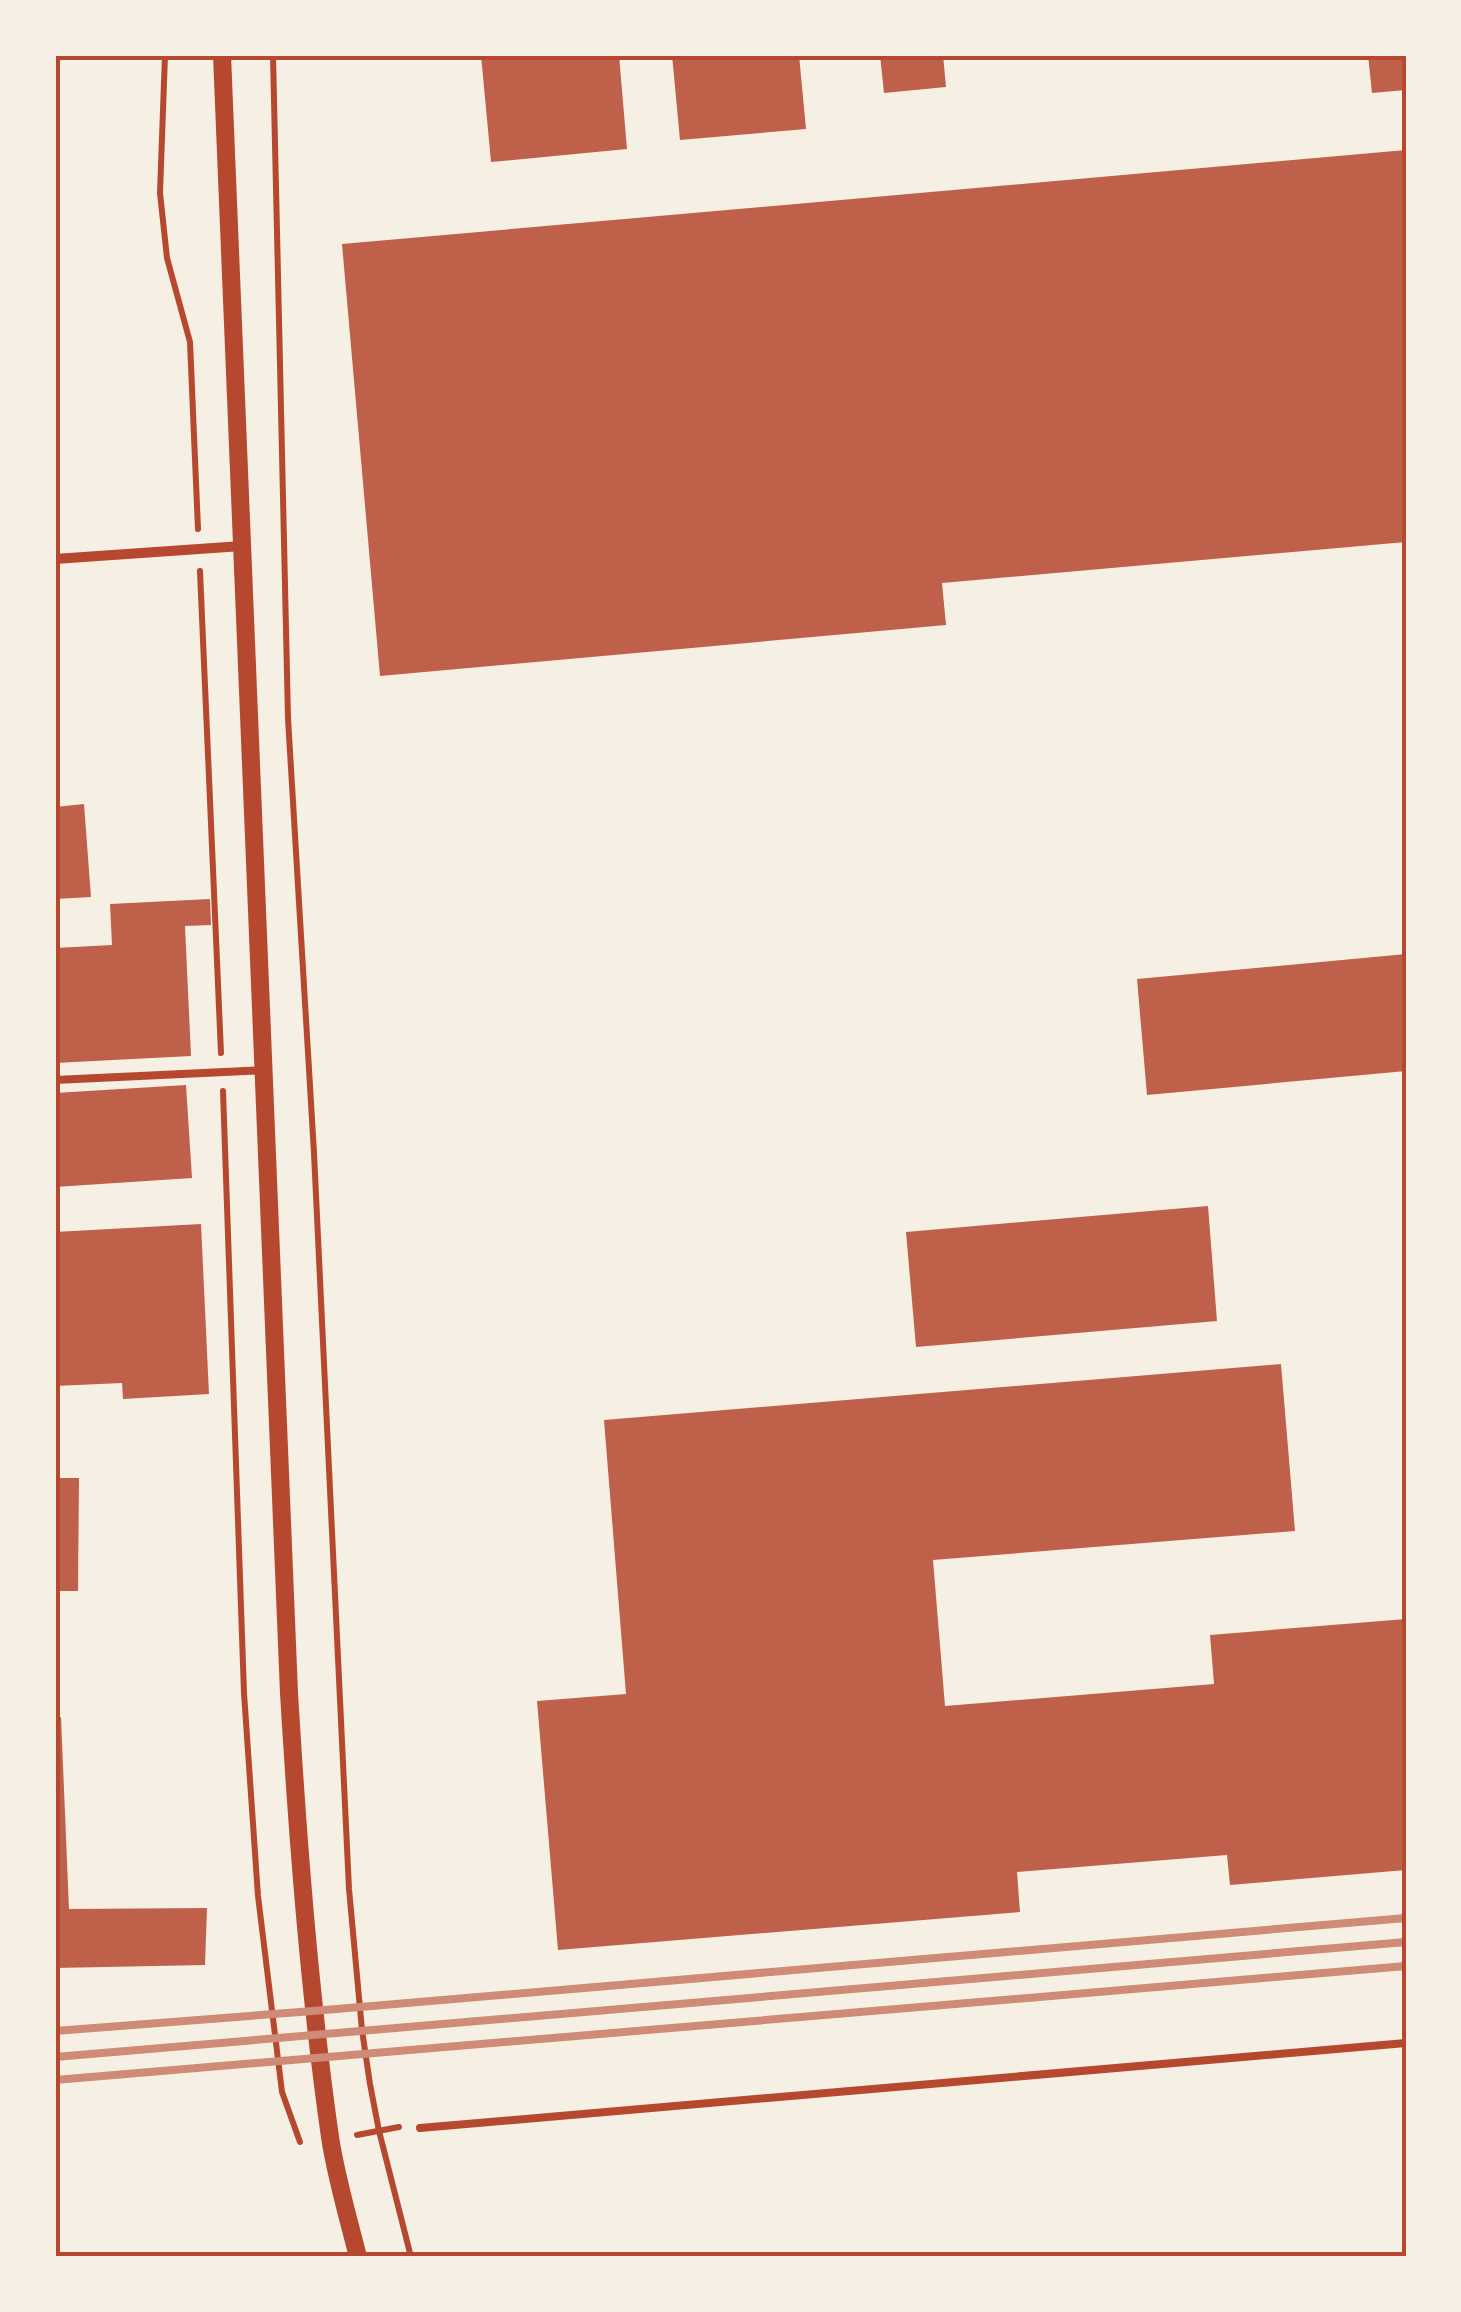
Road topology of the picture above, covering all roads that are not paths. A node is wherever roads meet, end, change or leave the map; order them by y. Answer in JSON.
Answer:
{"nodes":[{"id":1,"x":222,"y":55,"type":"edge"},
{"id":2,"x":242,"y":546,"type":"junction"},
{"id":3,"x":55,"y":559,"type":"edge"},
{"id":4,"x":264,"y":1070,"type":"junction"},
{"id":5,"x":55,"y":1080,"type":"edge"},
{"id":6,"x":1406,"y":2044,"type":"edge"},
{"id":7,"x":420,"y":2128,"type":"dead end"},
{"id":8,"x":358,"y":2257,"type":"edge"}],
"edges":[{"from":1,"to":2,"type":"street"},
{"from":2,"to":3,"type":"street"},
{"from":2,"to":4,"type":"street"},
{"from":4,"to":5,"type":"lane"},
{"from":4,"to":8,"type":"street"},
{"from":6,"to":7,"type":"lane"}]}
